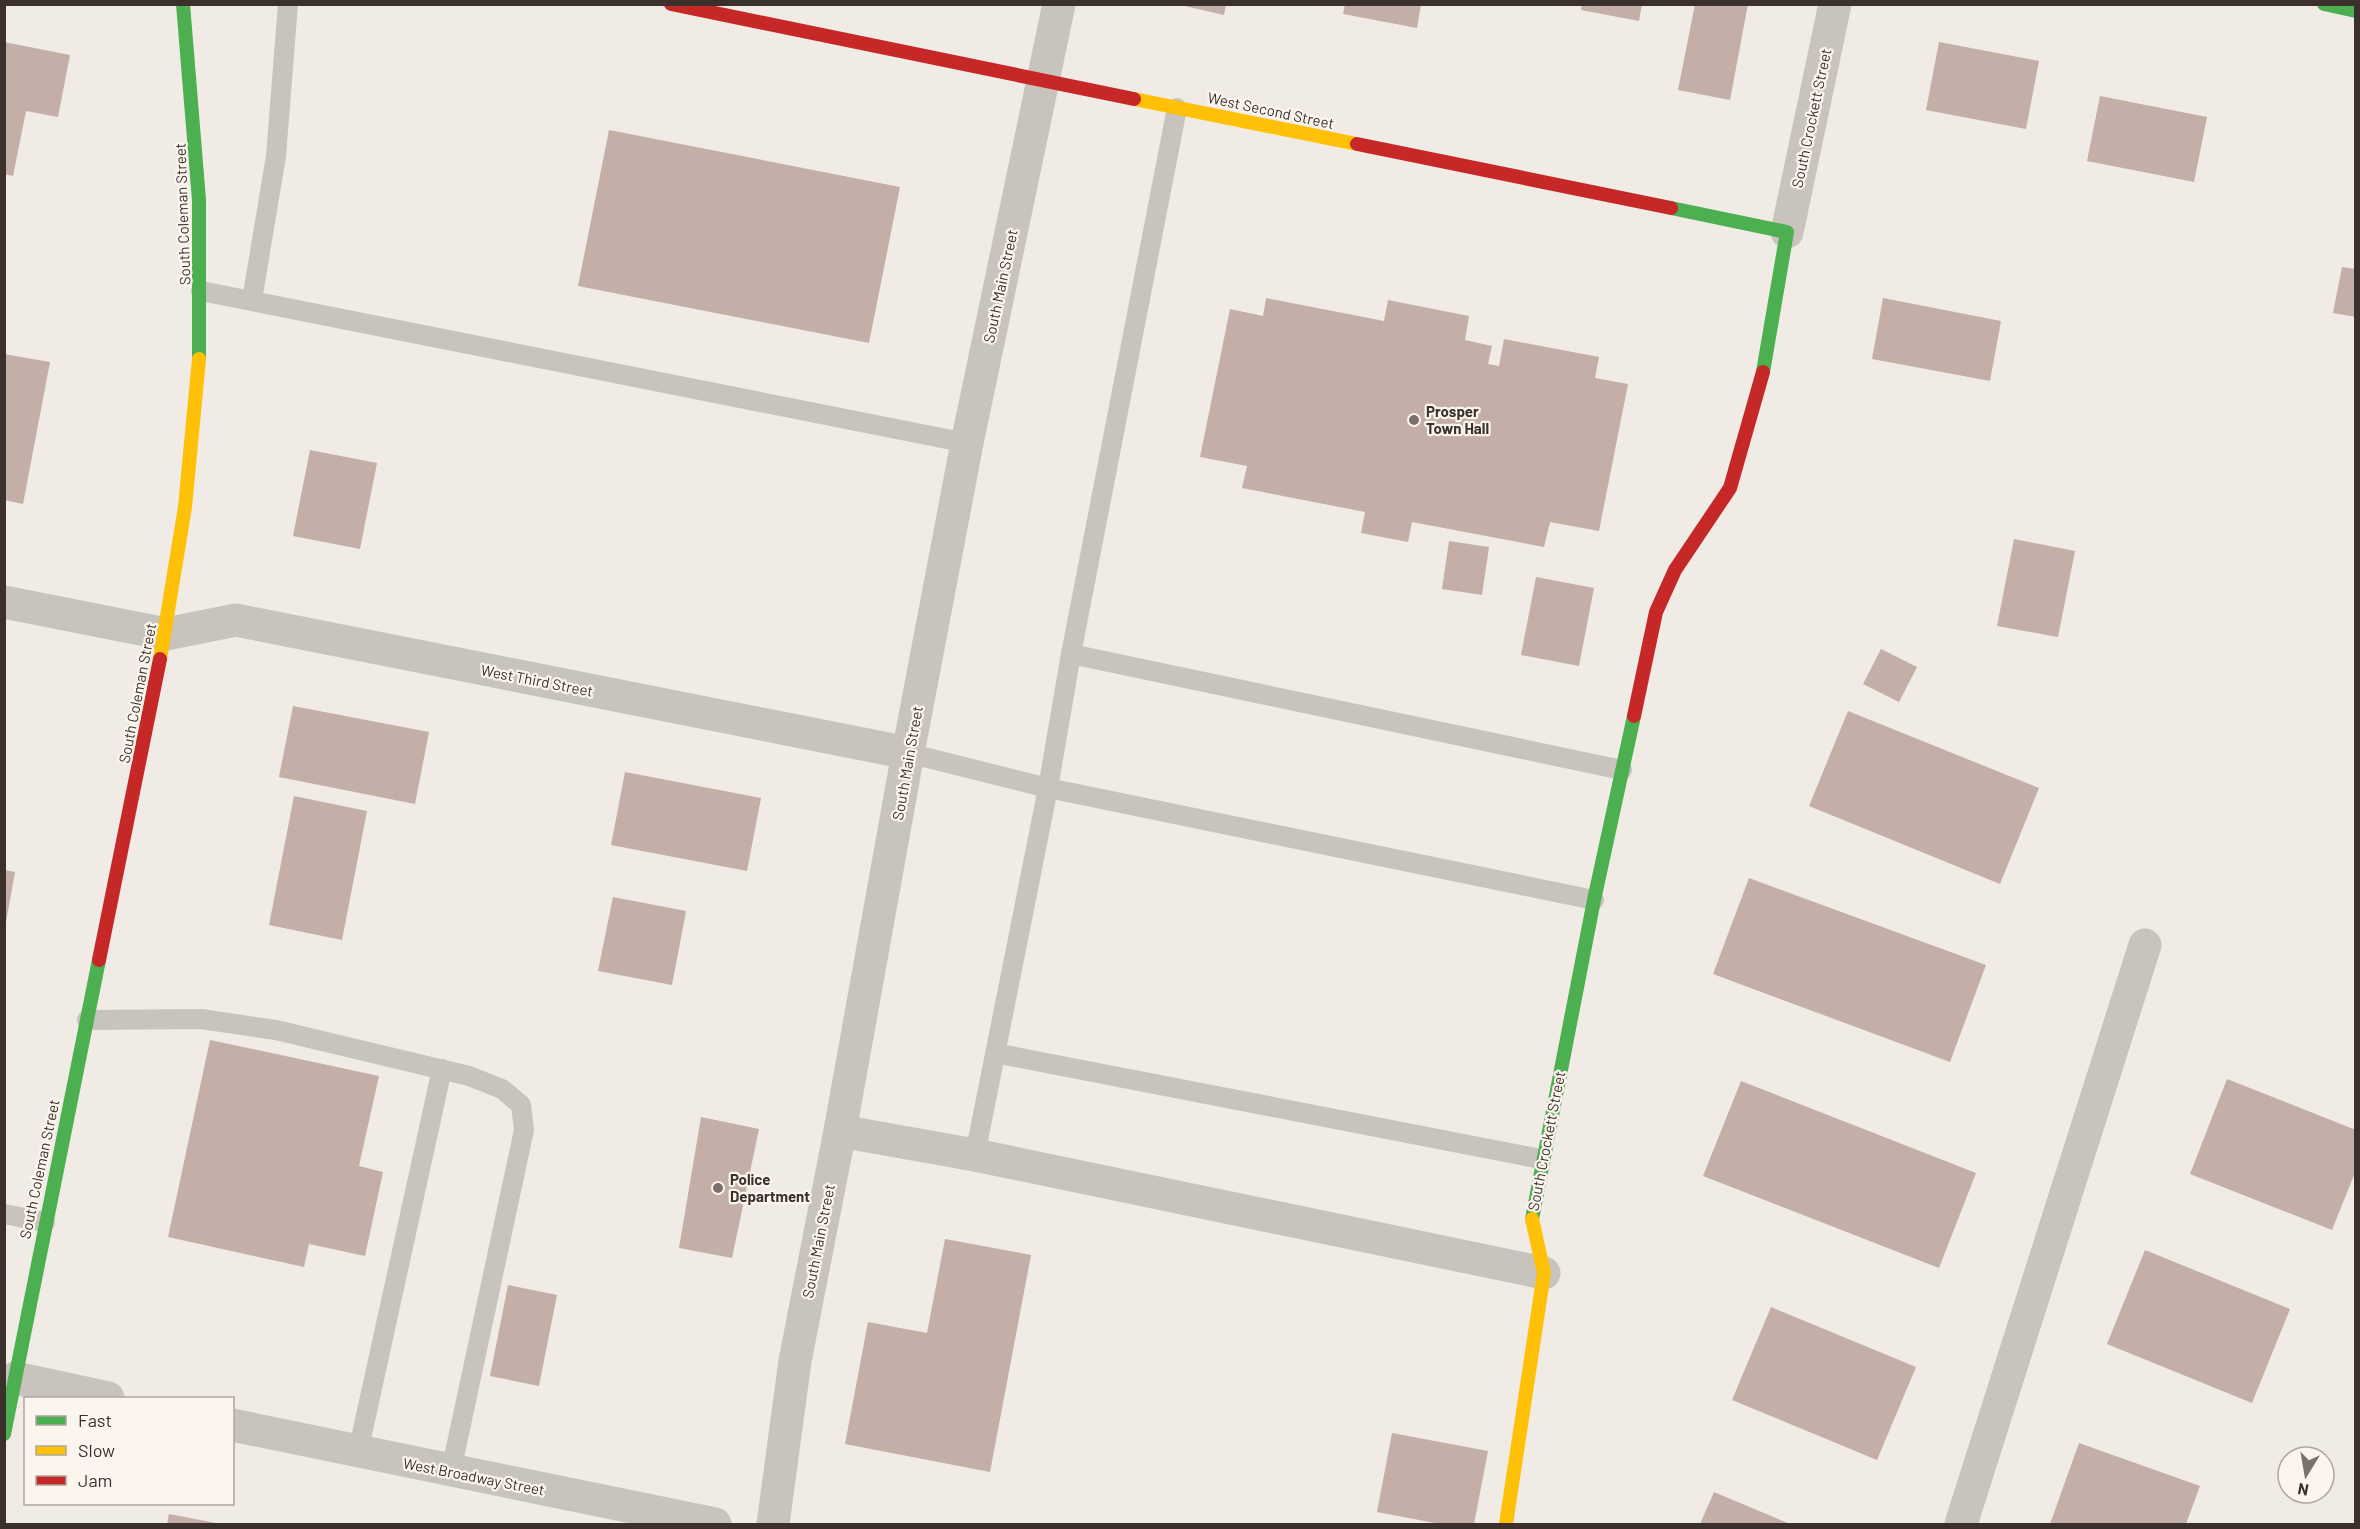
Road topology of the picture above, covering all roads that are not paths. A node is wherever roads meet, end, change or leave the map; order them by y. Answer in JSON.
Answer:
{"nodes":[{"id":1,"x":183,"y":4,"type":"edge"},
{"id":2,"x":288,"y":4,"type":"edge"},
{"id":3,"x":671,"y":4,"type":"edge"},
{"id":4,"x":1059,"y":4,"type":"edge"},
{"id":5,"x":1835,"y":4,"type":"edge"},
{"id":6,"x":2324,"y":4,"type":"edge"},
{"id":7,"x":2355,"y":12,"type":"edge"},
{"id":8,"x":1044,"y":80,"type":"junction"},
{"id":9,"x":1177,"y":108,"type":"junction"},
{"id":10,"x":1787,"y":232,"type":"junction"},
{"id":11,"x":201,"y":291,"type":"junction"},
{"id":12,"x":252,"y":300,"type":"junction"},
{"id":13,"x":967,"y":443,"type":"junction"},
{"id":14,"x":4,"y":602,"type":"edge"},
{"id":15,"x":166,"y":634,"type":"junction"},
{"id":16,"x":1071,"y":654,"type":"junction"},
{"id":17,"x":908,"y":753,"type":"junction"},
{"id":18,"x":1622,"y":770,"type":"junction"},
{"id":19,"x":1048,"y":788,"type":"junction"},
{"id":20,"x":1594,"y":900,"type":"junction"},
{"id":21,"x":2145,"y":945,"type":"dead end"},
{"id":22,"x":87,"y":1020,"type":"junction"},
{"id":23,"x":995,"y":1053,"type":"junction"},
{"id":24,"x":441,"y":1069,"type":"junction"},
{"id":25,"x":840,"y":1131,"type":"junction"},
{"id":26,"x":975,"y":1155,"type":"junction"},
{"id":27,"x":1541,"y":1159,"type":"junction"},
{"id":28,"x":4,"y":1214,"type":"edge"},
{"id":29,"x":45,"y":1222,"type":"junction"},
{"id":30,"x":1544,"y":1272,"type":"junction"},
{"id":31,"x":10,"y":1377,"type":"edge"},
{"id":32,"x":103,"y":1397,"type":"edge"},
{"id":33,"x":234,"y":1425,"type":"edge"},
{"id":34,"x":4,"y":1434,"type":"edge"},
{"id":35,"x":358,"y":1452,"type":"junction"},
{"id":36,"x":451,"y":1471,"type":"junction"},
{"id":37,"x":715,"y":1524,"type":"edge"},
{"id":38,"x":773,"y":1524,"type":"edge"},
{"id":39,"x":1506,"y":1524,"type":"edge"},
{"id":40,"x":1961,"y":1524,"type":"edge"}],
"edges":[{"from":1,"to":11,"type":"street","name":"South Coleman Street"},
{"from":2,"to":12,"type":"lane"},
{"from":3,"to":8,"type":"street","name":"West Second Street"},
{"from":4,"to":8,"type":"street","name":"South Main Street"},
{"from":5,"to":10,"type":"street","name":"South Crockett Street"},
{"from":6,"to":7,"type":"street"},
{"from":8,"to":9,"type":"street","name":"West Second Street"},
{"from":8,"to":13,"type":"street","name":"South Main Street"},
{"from":9,"to":10,"type":"street","name":"West Second Street"},
{"from":9,"to":16,"type":"lane"},
{"from":10,"to":18,"type":"street","name":"South Crockett Street"},
{"from":11,"to":12,"type":"lane"},
{"from":11,"to":15,"type":"street","name":"South Coleman Street"},
{"from":12,"to":13,"type":"lane"},
{"from":13,"to":17,"type":"street","name":"South Main Street"},
{"from":14,"to":15,"type":"street"},
{"from":15,"to":17,"type":"street","name":"West Third Street"},
{"from":15,"to":22,"type":"street","name":"South Coleman Street"},
{"from":16,"to":18,"type":"lane"},
{"from":16,"to":19,"type":"lane"},
{"from":17,"to":19,"type":"lane"},
{"from":17,"to":25,"type":"street","name":"South Main Street"},
{"from":18,"to":20,"type":"street","name":"South Crockett Street"},
{"from":19,"to":20,"type":"lane"},
{"from":19,"to":23,"type":"lane"},
{"from":20,"to":27,"type":"street","name":"South Crockett Street"},
{"from":21,"to":40,"type":"street"},
{"from":22,"to":24,"type":"lane"},
{"from":22,"to":29,"type":"street","name":"South Coleman Street"},
{"from":23,"to":26,"type":"lane"},
{"from":23,"to":27,"type":"lane"},
{"from":24,"to":35,"type":"lane"},
{"from":24,"to":36,"type":"lane"},
{"from":25,"to":26,"type":"street"},
{"from":25,"to":38,"type":"street","name":"South Main Street"},
{"from":26,"to":30,"type":"street"},
{"from":27,"to":30,"type":"street","name":"South Crockett Street"},
{"from":28,"to":29,"type":"lane"},
{"from":29,"to":31,"type":"street","name":"South Coleman Street"},
{"from":30,"to":39,"type":"street","name":"South Crockett Street"},
{"from":31,"to":32,"type":"street"},
{"from":31,"to":34,"type":"street","name":"South Coleman Street"},
{"from":33,"to":35,"type":"street","name":"West Broadway Street"},
{"from":35,"to":36,"type":"street","name":"West Broadway Street"},
{"from":36,"to":37,"type":"street","name":"West Broadway Street"}]}
